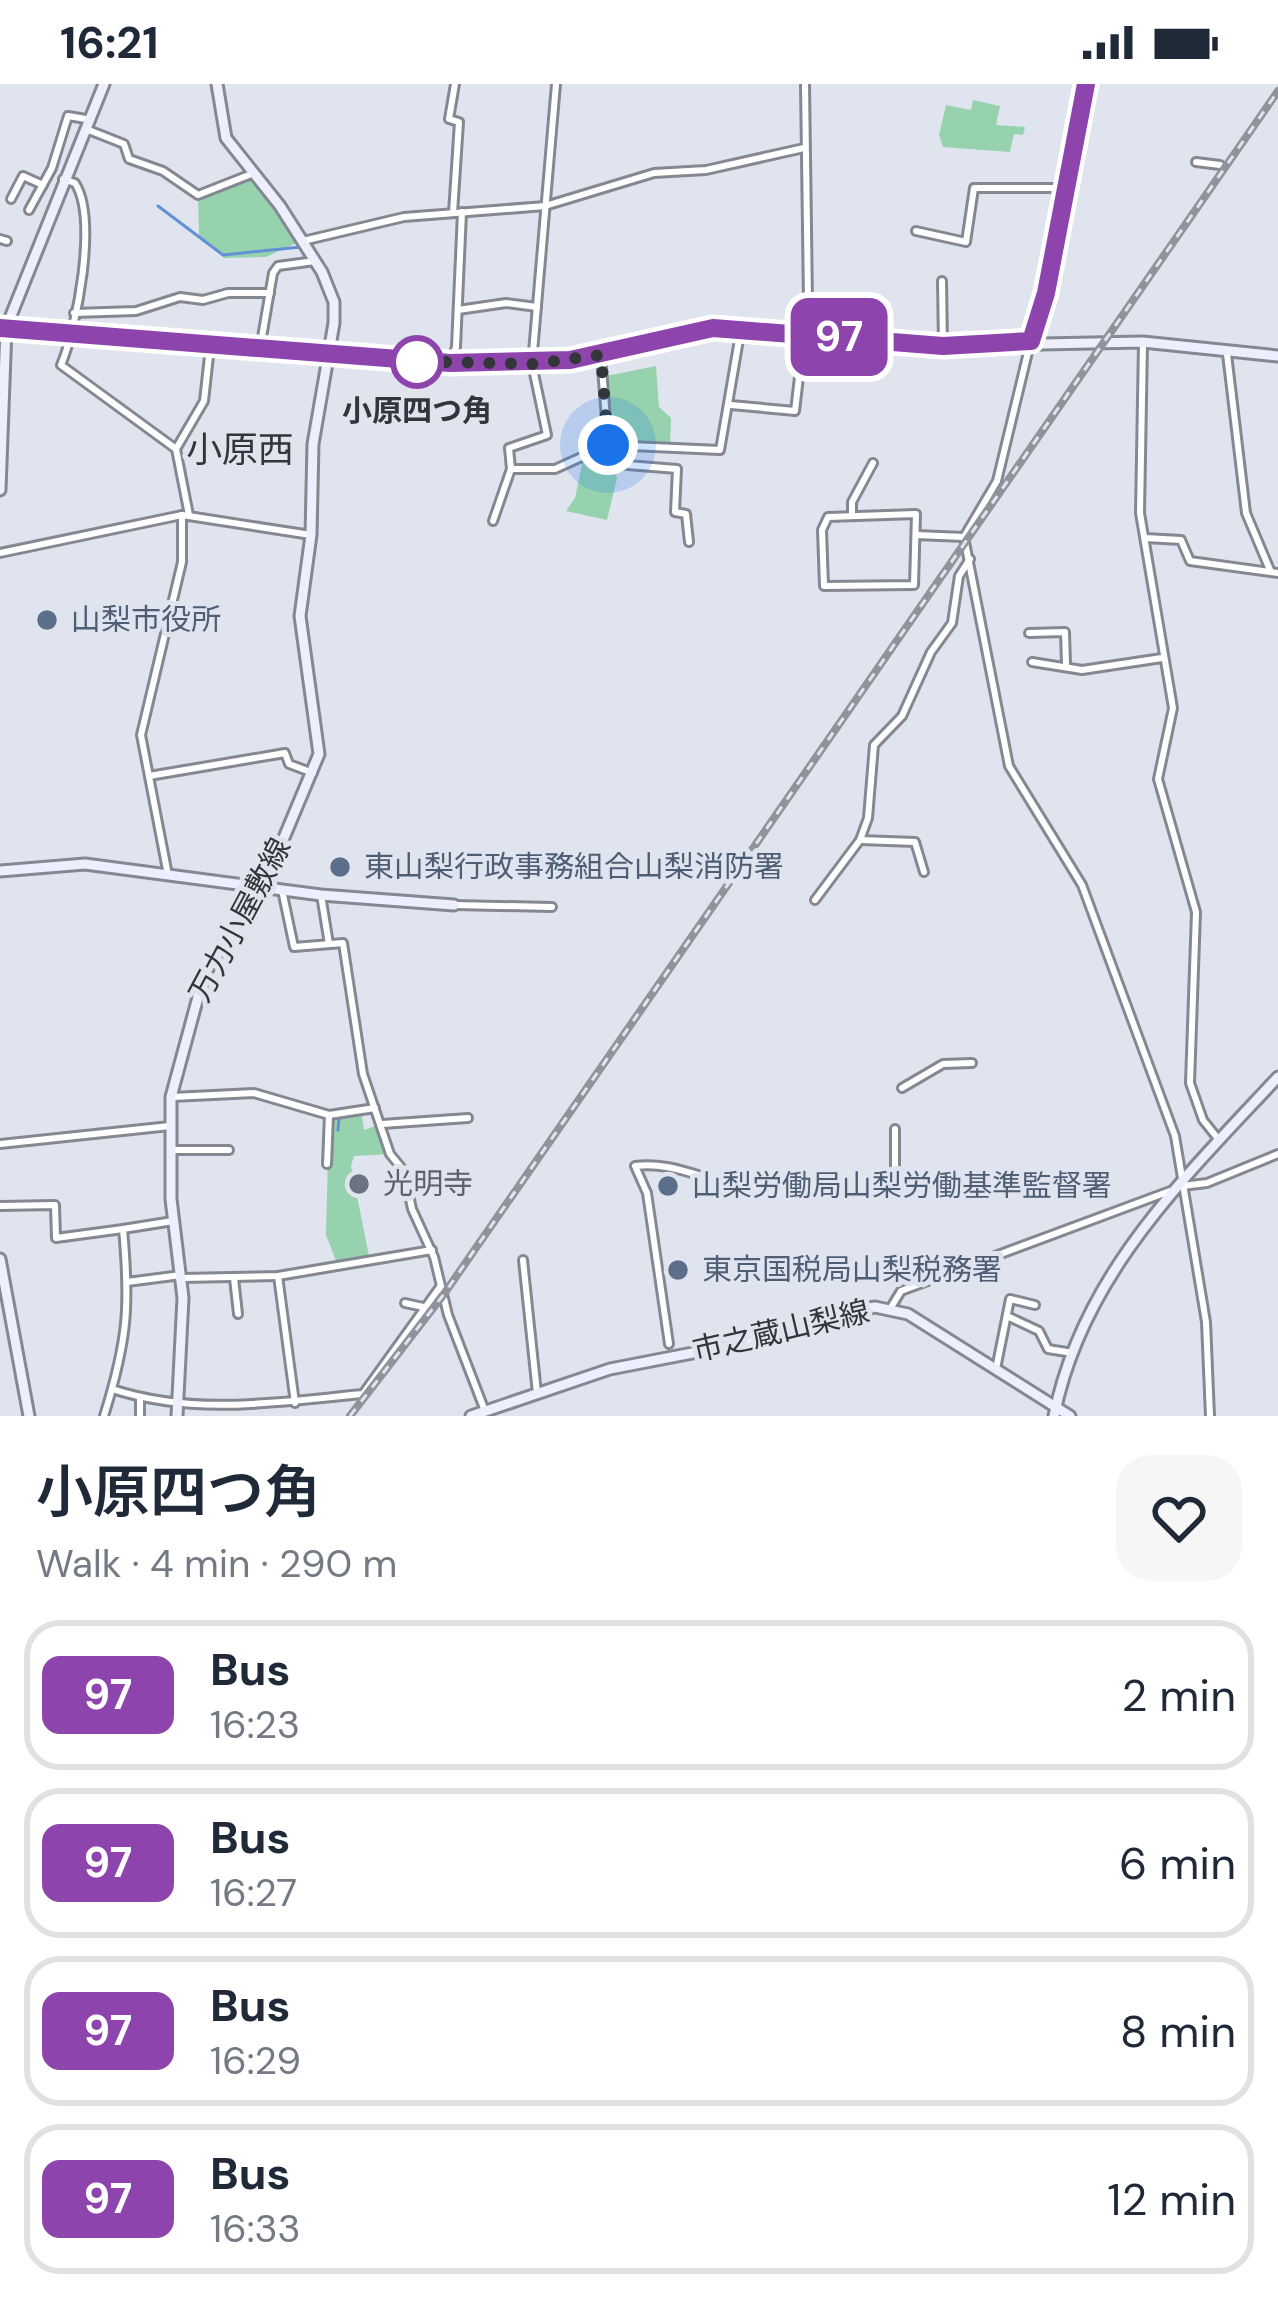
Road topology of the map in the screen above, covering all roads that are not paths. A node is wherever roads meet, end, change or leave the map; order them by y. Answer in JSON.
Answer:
{"nodes":[{"id":1,"x":104,"y":84,"type":"edge"},
{"id":2,"x":217,"y":84,"type":"edge"},
{"id":3,"x":455,"y":84,"type":"edge"},
{"id":4,"x":556,"y":84,"type":"edge"},
{"id":5,"x":805,"y":84,"type":"edge"},
{"id":6,"x":1086,"y":84,"type":"edge"},
{"id":7,"x":85,"y":123,"type":"junction"},
{"id":8,"x":804,"y":148,"type":"junction"},
{"id":9,"x":1196,"y":162,"type":"dead end"},
{"id":10,"x":1220,"y":165,"type":"dead end"},
{"id":11,"x":256,"y":172,"type":"junction"},
{"id":12,"x":62,"y":179,"type":"junction"},
{"id":13,"x":43,"y":185,"type":"junction"},
{"id":14,"x":1065,"y":188,"type":"junction"},
{"id":15,"x":11,"y":199,"type":"dead end"},
{"id":16,"x":545,"y":206,"type":"junction"},
{"id":17,"x":29,"y":210,"type":"dead end"},
{"id":18,"x":458,"y":212,"type":"junction"},
{"id":19,"x":916,"y":231,"type":"dead end"},
{"id":20,"x":301,"y":241,"type":"junction"},
{"id":21,"x":314,"y":261,"type":"junction"},
{"id":22,"x":942,"y":281,"type":"dead end"},
{"id":23,"x":269,"y":293,"type":"junction"},
{"id":24,"x":538,"y":307,"type":"junction"},
{"id":25,"x":458,"y":310,"type":"junction"},
{"id":26,"x":73,"y":313,"type":"junction"},
{"id":27,"x":741,"y":327,"type":"junction"},
{"id":28,"x":3,"y":328,"type":"edge"},
{"id":29,"x":801,"y":333,"type":"junction"},
{"id":30,"x":72,"y":335,"type":"junction"},
{"id":31,"x":1031,"y":341,"type":"junction"},
{"id":32,"x":1143,"y":342,"type":"junction"},
{"id":33,"x":943,"y":346,"type":"junction"},
{"id":34,"x":210,"y":347,"type":"junction"},
{"id":35,"x":259,"y":352,"type":"junction"},
{"id":36,"x":1227,"y":353,"type":"junction"},
{"id":37,"x":601,"y":355,"type":"junction"},
{"id":38,"x":1278,"y":356,"type":"edge"},
{"id":39,"x":3,"y":357,"type":"edge"},
{"id":40,"x":329,"y":357,"type":"junction"},
{"id":41,"x":450,"y":363,"type":"junction"},
{"id":42,"x":532,"y":364,"type":"junction"},
{"id":43,"x":731,"y":405,"type":"junction"},
{"id":44,"x":608,"y":445,"type":"junction"},
{"id":45,"x":176,"y":448,"type":"junction"},
{"id":46,"x":873,"y":463,"type":"dead end"},
{"id":47,"x":511,"y":469,"type":"junction"},
{"id":48,"x":0,"y":490,"type":"edge"},
{"id":49,"x":185,"y":515,"type":"junction"},
{"id":50,"x":852,"y":516,"type":"junction"},
{"id":51,"x":494,"y":521,"type":"dead end"},
{"id":52,"x":916,"y":535,"type":"junction"},
{"id":53,"x":311,"y":536,"type":"junction"},
{"id":54,"x":964,"y":536,"type":"junction"},
{"id":55,"x":1145,"y":538,"type":"junction"},
{"id":56,"x":689,"y":542,"type":"dead end"},
{"id":57,"x":0,"y":554,"type":"edge"},
{"id":58,"x":970,"y":559,"type":"junction"},
{"id":59,"x":1274,"y":572,"type":"edge"},
{"id":60,"x":1029,"y":633,"type":"dead end"},
{"id":61,"x":1162,"y":658,"type":"junction"},
{"id":62,"x":1032,"y":662,"type":"dead end"},
{"id":63,"x":1066,"y":664,"type":"junction"},
{"id":64,"x":313,"y":773,"type":"junction"},
{"id":65,"x":149,"y":776,"type":"junction"},
{"id":66,"x":860,"y":840,"type":"junction"},
{"id":67,"x":0,"y":871,"type":"edge"},
{"id":68,"x":924,"y":872,"type":"dead end"},
{"id":69,"x":168,"y":874,"type":"junction"},
{"id":70,"x":259,"y":888,"type":"junction"},
{"id":71,"x":282,"y":890,"type":"junction"},
{"id":72,"x":321,"y":895,"type":"junction"},
{"id":73,"x":815,"y":899,"type":"dead end"},
{"id":74,"x":454,"y":905,"type":"joint"},
{"id":75,"x":552,"y":907,"type":"dead end"},
{"id":76,"x":329,"y":944,"type":"junction"},
{"id":77,"x":972,"y":1063,"type":"dead end"},
{"id":78,"x":1278,"y":1077,"type":"edge"},
{"id":79,"x":902,"y":1088,"type":"dead end"},
{"id":80,"x":172,"y":1097,"type":"junction"},
{"id":81,"x":375,"y":1108,"type":"junction"},
{"id":82,"x":328,"y":1115,"type":"junction"},
{"id":83,"x":468,"y":1118,"type":"dead end"},
{"id":84,"x":381,"y":1124,"type":"junction"},
{"id":85,"x":170,"y":1126,"type":"junction"},
{"id":86,"x":895,"y":1130,"type":"dead end"},
{"id":87,"x":1219,"y":1140,"type":"junction"},
{"id":88,"x":0,"y":1144,"type":"edge"},
{"id":89,"x":170,"y":1150,"type":"junction"},
{"id":90,"x":229,"y":1150,"type":"dead end"},
{"id":91,"x":1278,"y":1154,"type":"edge"},
{"id":92,"x":328,"y":1164,"type":"dead end"},
{"id":93,"x":1182,"y":1186,"type":"junction"},
{"id":94,"x":0,"y":1205,"type":"edge"},
{"id":95,"x":173,"y":1221,"type":"junction"},
{"id":96,"x":123,"y":1228,"type":"junction"},
{"id":97,"x":432,"y":1250,"type":"junction"},
{"id":98,"x":0,"y":1259,"type":"edge"},
{"id":99,"x":523,"y":1260,"type":"dead end"},
{"id":100,"x":278,"y":1276,"type":"junction"},
{"id":101,"x":181,"y":1277,"type":"junction"},
{"id":102,"x":234,"y":1278,"type":"junction"},
{"id":103,"x":127,"y":1282,"type":"junction"},
{"id":104,"x":441,"y":1286,"type":"junction"},
{"id":105,"x":999,"y":1298,"type":"dead end"},
{"id":106,"x":1010,"y":1299,"type":"junction"},
{"id":107,"x":405,"y":1303,"type":"dead end"},
{"id":108,"x":1035,"y":1305,"type":"dead end"},
{"id":109,"x":428,"y":1308,"type":"junction"},
{"id":110,"x":890,"y":1309,"type":"junction"},
{"id":111,"x":238,"y":1313,"type":"dead end"},
{"id":112,"x":1007,"y":1316,"type":"junction"},
{"id":113,"x":669,"y":1344,"type":"dead end"},
{"id":114,"x":1073,"y":1353,"type":"junction"},
{"id":115,"x":0,"y":1354,"type":"edge"},
{"id":116,"x":16,"y":1354,"type":"junction"},
{"id":117,"x":996,"y":1369,"type":"junction"},
{"id":118,"x":112,"y":1389,"type":"junction"},
{"id":119,"x":537,"y":1394,"type":"junction"},
{"id":120,"x":140,"y":1399,"type":"junction"},
{"id":121,"x":296,"y":1403,"type":"junction"},
{"id":122,"x":506,"y":1410,"type":"edge"},
{"id":123,"x":176,"y":1411,"type":"edge"},
{"id":124,"x":257,"y":1411,"type":"edge"},
{"id":125,"x":1055,"y":1412,"type":"edge"},
{"id":126,"x":478,"y":1414,"type":"edge"},
{"id":127,"x":29,"y":1416,"type":"edge"},
{"id":128,"x":104,"y":1416,"type":"edge"},
{"id":129,"x":140,"y":1416,"type":"edge"},
{"id":130,"x":1070,"y":1416,"type":"edge"},
{"id":131,"x":1210,"y":1416,"type":"edge"}],
"edges":[{"from":1,"to":7,"type":"main road"},
{"from":2,"to":11,"type":"main road","name":"万力小屋敷線"},
{"from":3,"to":18,"type":"street"},
{"from":4,"to":16,"type":"street"},
{"from":5,"to":8,"type":"street"},
{"from":6,"to":14,"type":"main road"},
{"from":7,"to":11,"type":"street"},
{"from":7,"to":12,"type":"main road"},
{"from":7,"to":13,"type":"street"},
{"from":8,"to":16,"type":"street"},
{"from":8,"to":29,"type":"street"},
{"from":9,"to":10,"type":"street"},
{"from":11,"to":20,"type":"main road","name":"万力小屋敷線"},
{"from":12,"to":26,"type":"street"},
{"from":12,"to":28,"type":"main road"},
{"from":13,"to":15,"type":"street"},
{"from":13,"to":17,"type":"street"},
{"from":14,"to":19,"type":"street"},
{"from":14,"to":31,"type":"main road"},
{"from":16,"to":18,"type":"street"},
{"from":16,"to":24,"type":"street"},
{"from":18,"to":20,"type":"street"},
{"from":18,"to":25,"type":"street"},
{"from":20,"to":21,"type":"main road","name":"万力小屋敷線"},
{"from":21,"to":23,"type":"street"},
{"from":21,"to":40,"type":"main road","name":"万力小屋敷線"},
{"from":22,"to":33,"type":"street"},
{"from":23,"to":26,"type":"street"},
{"from":23,"to":35,"type":"street"},
{"from":24,"to":25,"type":"street"},
{"from":24,"to":42,"type":"street"},
{"from":25,"to":41,"type":"street"},
{"from":26,"to":30,"type":"street"},
{"from":27,"to":29,"type":"main road"},
{"from":27,"to":37,"type":"main road"},
{"from":27,"to":43,"type":"street"},
{"from":28,"to":30,"type":"main road"},
{"from":28,"to":39,"type":"main road"},
{"from":29,"to":33,"type":"main road"},
{"from":29,"to":43,"type":"street"},
{"from":30,"to":34,"type":"main road"},
{"from":30,"to":45,"type":"street"},
{"from":31,"to":32,"type":"main road"},
{"from":31,"to":33,"type":"main road"},
{"from":31,"to":54,"type":"street"},
{"from":32,"to":36,"type":"main road"},
{"from":32,"to":55,"type":"street"},
{"from":34,"to":35,"type":"main road"},
{"from":34,"to":45,"type":"street"},
{"from":35,"to":40,"type":"main road"},
{"from":36,"to":38,"type":"main road"},
{"from":36,"to":59,"type":"street"},
{"from":37,"to":42,"type":"main road"},
{"from":37,"to":44,"type":"street"},
{"from":39,"to":48,"type":"main road"},
{"from":40,"to":41,"type":"main road"},
{"from":40,"to":53,"type":"main road","name":"万力小屋敷線"},
{"from":41,"to":42,"type":"main road"},
{"from":42,"to":47,"type":"street"},
{"from":43,"to":44,"type":"street"},
{"from":44,"to":47,"type":"street"},
{"from":44,"to":56,"type":"street"},
{"from":45,"to":49,"type":"street"},
{"from":46,"to":50,"type":"street"},
{"from":47,"to":51,"type":"street"},
{"from":49,"to":53,"type":"street"},
{"from":49,"to":57,"type":"street"},
{"from":49,"to":65,"type":"street"},
{"from":50,"to":52,"type":"street"},
{"from":50,"to":52,"type":"street"},
{"from":52,"to":54,"type":"street"},
{"from":53,"to":64,"type":"main road","name":"万力小屋敷線"},
{"from":54,"to":58,"type":"street"},
{"from":55,"to":59,"type":"street"},
{"from":55,"to":61,"type":"street"},
{"from":58,"to":66,"type":"street"},
{"from":58,"to":93,"type":"street"},
{"from":60,"to":63,"type":"street"},
{"from":61,"to":63,"type":"street"},
{"from":61,"to":87,"type":"street"},
{"from":62,"to":63,"type":"street"},
{"from":64,"to":65,"type":"street"},
{"from":64,"to":70,"type":"main road","name":"万力小屋敷線"},
{"from":65,"to":69,"type":"street"},
{"from":66,"to":68,"type":"street"},
{"from":66,"to":73,"type":"street"},
{"from":67,"to":69,"type":"main road"},
{"from":69,"to":70,"type":"main road"},
{"from":70,"to":71,"type":"main road"},
{"from":70,"to":80,"type":"main road","name":"万力小屋敷線"},
{"from":71,"to":72,"type":"main road"},
{"from":71,"to":76,"type":"street"},
{"from":72,"to":74,"type":"main road"},
{"from":72,"to":76,"type":"street"},
{"from":74,"to":75,"type":"street"},
{"from":76,"to":81,"type":"street"},
{"from":77,"to":79,"type":"street"},
{"from":78,"to":87,"type":"main road"},
{"from":80,"to":82,"type":"street"},
{"from":80,"to":85,"type":"main road","name":"万力小屋敷線"},
{"from":81,"to":82,"type":"street"},
{"from":81,"to":84,"type":"street"},
{"from":82,"to":92,"type":"street"},
{"from":83,"to":84,"type":"street"},
{"from":84,"to":97,"type":"street"},
{"from":85,"to":88,"type":"street"},
{"from":85,"to":89,"type":"main road","name":"万力小屋敷線"},
{"from":86,"to":113,"type":"street"},
{"from":87,"to":93,"type":"main road"},
{"from":89,"to":90,"type":"street"},
{"from":89,"to":95,"type":"main road","name":"万力小屋敷線"},
{"from":91,"to":93,"type":"street"},
{"from":93,"to":110,"type":"street"},
{"from":93,"to":114,"type":"main road"},
{"from":93,"to":131,"type":"street"},
{"from":94,"to":96,"type":"street"},
{"from":95,"to":96,"type":"street"},
{"from":95,"to":101,"type":"main road","name":"万力小屋敷線"},
{"from":96,"to":103,"type":"street"},
{"from":97,"to":100,"type":"street"},
{"from":97,"to":104,"type":"street"},
{"from":98,"to":116,"type":"main road"},
{"from":99,"to":119,"type":"street"},
{"from":100,"to":102,"type":"street"},
{"from":100,"to":121,"type":"street"},
{"from":101,"to":102,"type":"street"},
{"from":101,"to":103,"type":"street"},
{"from":101,"to":123,"type":"main road","name":"万力小屋敷線"},
{"from":102,"to":111,"type":"street"},
{"from":103,"to":118,"type":"street"},
{"from":104,"to":109,"type":"street"},
{"from":104,"to":126,"type":"street"},
{"from":105,"to":106,"type":"street"},
{"from":106,"to":108,"type":"street"},
{"from":106,"to":112,"type":"street"},
{"from":107,"to":109,"type":"street"},
{"from":109,"to":121,"type":"street"},
{"from":110,"to":117,"type":"main road","name":"市之蔵山梨線"},
{"from":110,"to":119,"type":"main road","name":"市之蔵山梨線"},
{"from":112,"to":114,"type":"street"},
{"from":112,"to":117,"type":"street"},
{"from":114,"to":125,"type":"main road"},
{"from":115,"to":116,"type":"main road"},
{"from":116,"to":127,"type":"main road"},
{"from":117,"to":125,"type":"main road","name":"市之蔵山梨線"},
{"from":118,"to":120,"type":"street"},
{"from":118,"to":128,"type":"street"},
{"from":119,"to":122,"type":"main road","name":"市之蔵山梨線"},
{"from":120,"to":123,"type":"street"},
{"from":120,"to":129,"type":"street"},
{"from":121,"to":124,"type":"street"},
{"from":122,"to":126,"type":"main road","name":"市之蔵山梨線"},
{"from":123,"to":124,"type":"street"},
{"from":125,"to":130,"type":"main road","name":"市之蔵山梨線"}]}
